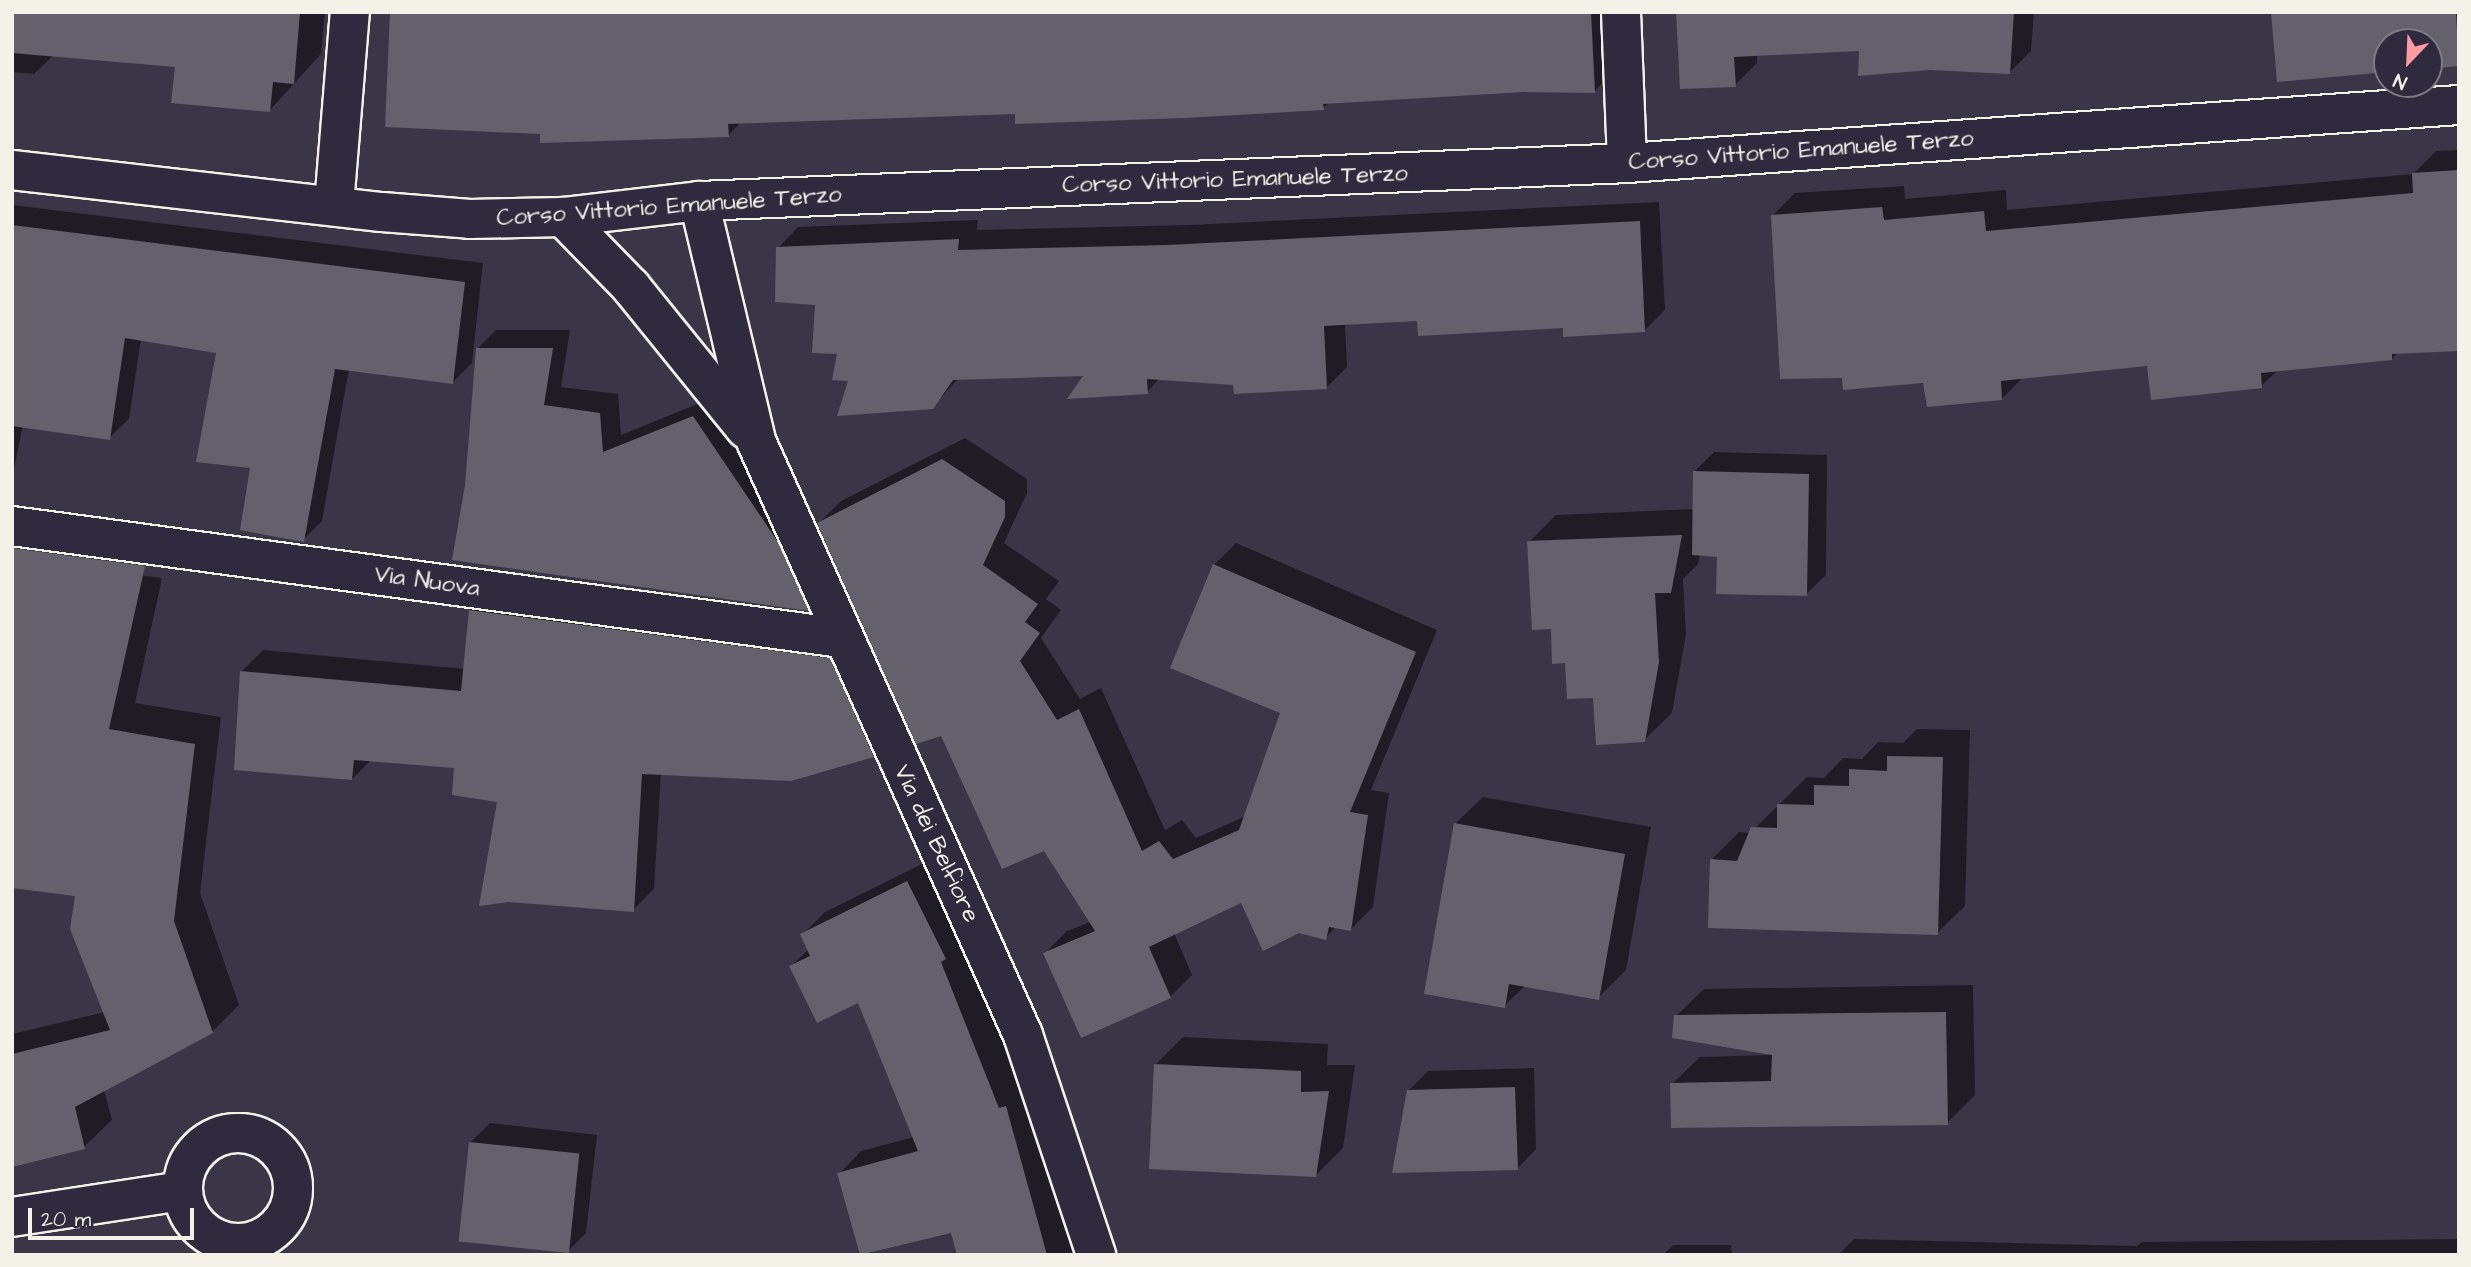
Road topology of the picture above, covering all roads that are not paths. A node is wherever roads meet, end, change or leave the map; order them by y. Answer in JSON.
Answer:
{"nodes":[{"id":1,"x":350,"y":12,"type":"edge"},
{"id":2,"x":1621,"y":12,"type":"edge"},
{"id":3,"x":2459,"y":105,"type":"edge"},
{"id":4,"x":1626,"y":163,"type":"junction"},
{"id":5,"x":12,"y":170,"type":"edge"},
{"id":6,"x":699,"y":201,"type":"junction"},
{"id":7,"x":334,"y":205,"type":"junction"},
{"id":8,"x":563,"y":217,"type":"junction"},
{"id":9,"x":756,"y":442,"type":"junction"},
{"id":10,"x":12,"y":526,"type":"edge"},
{"id":11,"x":842,"y":638,"type":"junction"},
{"id":12,"x":181,"y":1191,"type":"dead end"},
{"id":13,"x":25,"y":1214,"type":"edge"},
{"id":14,"x":1096,"y":1255,"type":"edge"}],
"edges":[{"from":1,"to":7,"type":"street"},
{"from":2,"to":4,"type":"street"},
{"from":3,"to":4,"type":"street","name":"Corso Vittorio Emanuele Terzo"},
{"from":4,"to":6,"type":"street","name":"Corso Vittorio Emanuele Terzo"},
{"from":5,"to":7,"type":"street","name":"Corso Vittorio Emanuele Terzo"},
{"from":6,"to":8,"type":"street","name":"Corso Vittorio Emanuele Terzo"},
{"from":6,"to":9,"type":"street"},
{"from":7,"to":8,"type":"street","name":"Corso Vittorio Emanuele Terzo"},
{"from":8,"to":9,"type":"street"},
{"from":9,"to":11,"type":"street","name":"Via dei Belfiore"},
{"from":10,"to":11,"type":"street","name":"Via Nuova"},
{"from":11,"to":14,"type":"street","name":"Via dei Belfiore"},
{"from":12,"to":13,"type":"street"}]}
